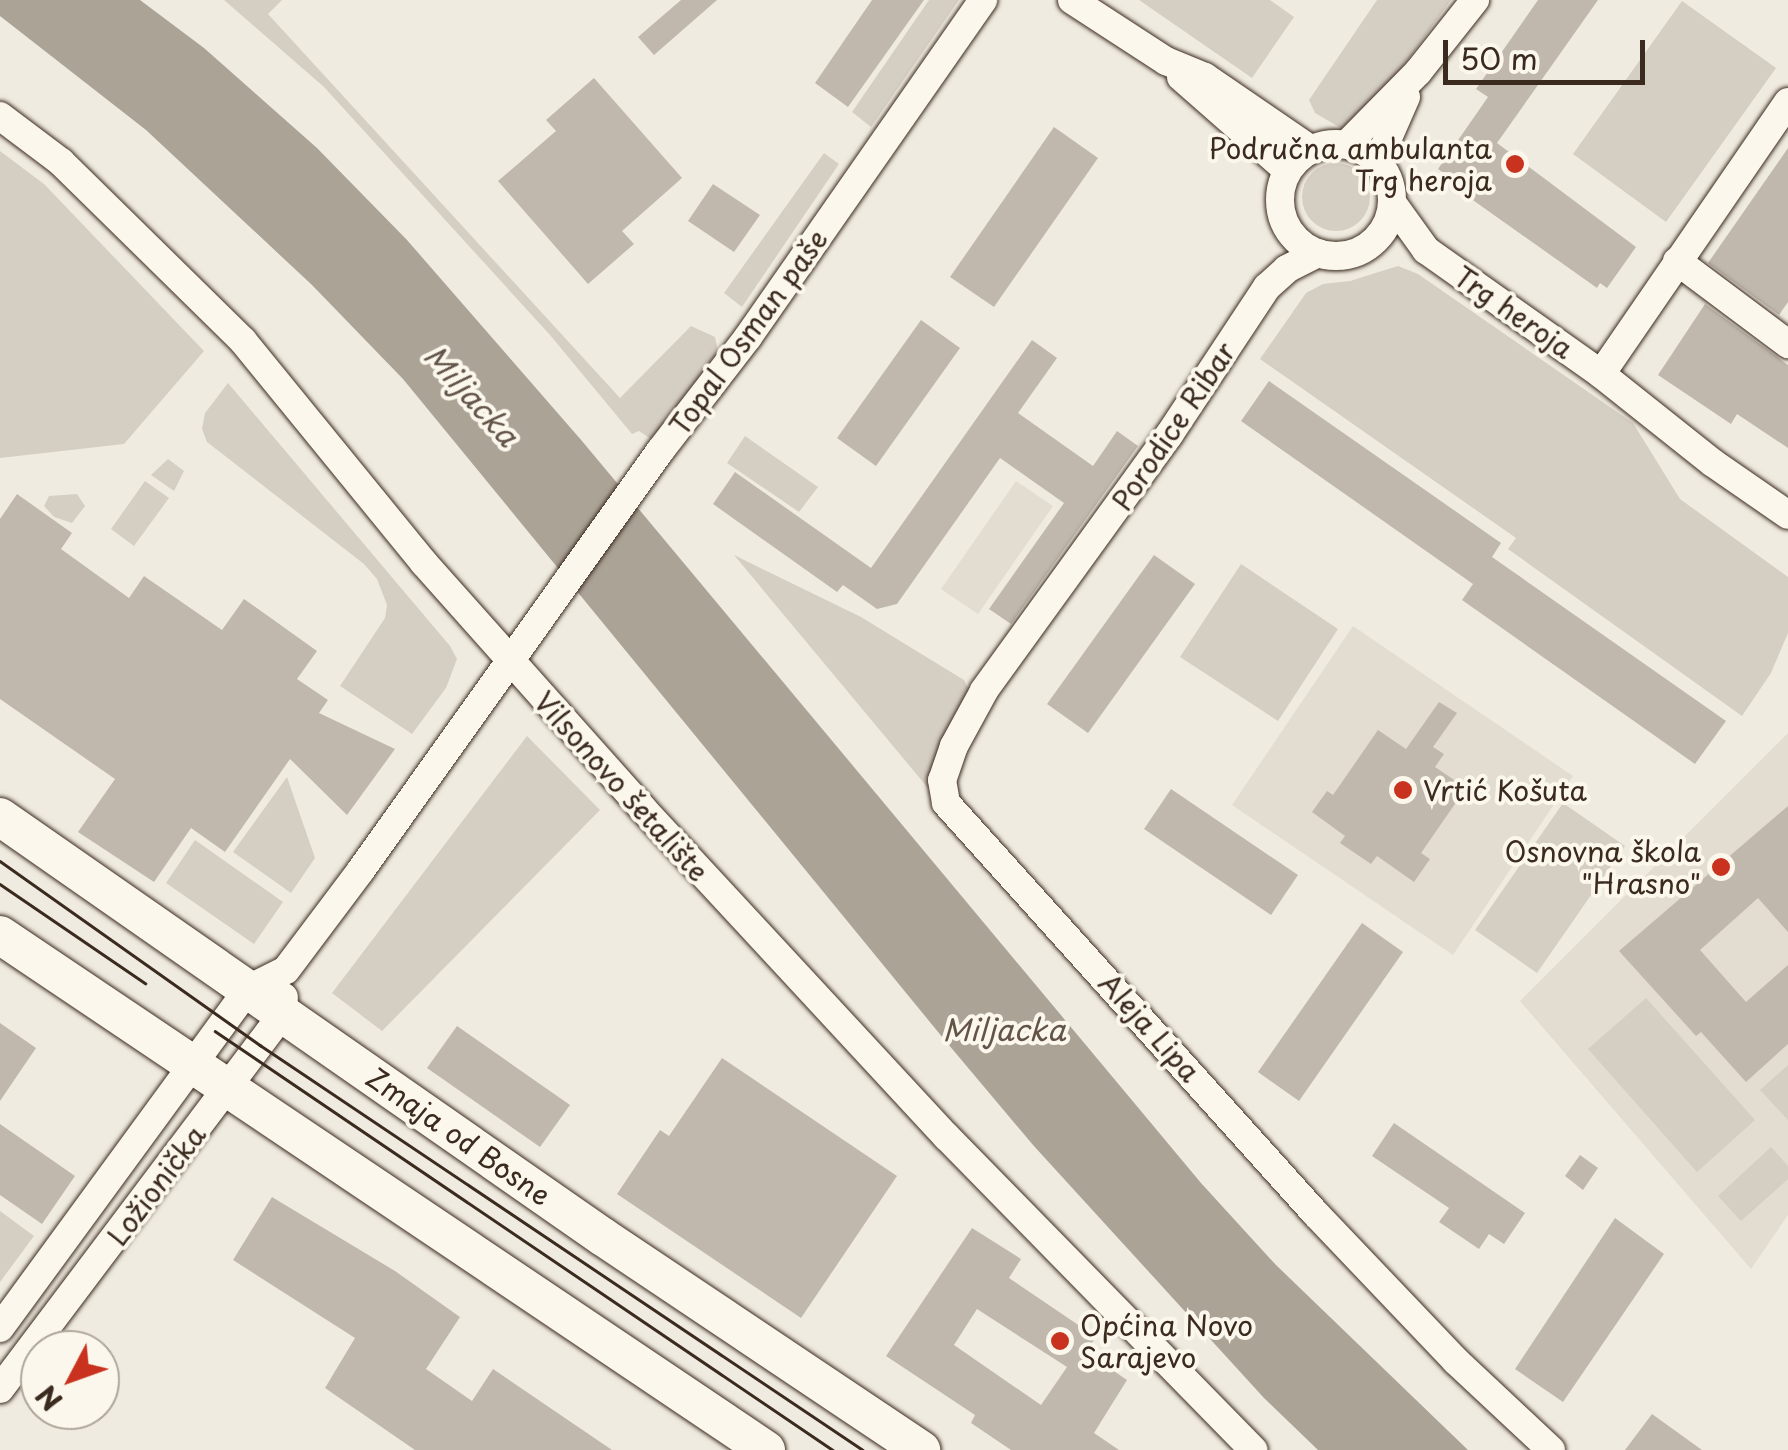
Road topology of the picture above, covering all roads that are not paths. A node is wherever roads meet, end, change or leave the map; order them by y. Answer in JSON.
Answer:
{"nodes":[{"id":1,"x":983,"y":0,"type":"edge"},
{"id":2,"x":1072,"y":0,"type":"edge"},
{"id":3,"x":1475,"y":0,"type":"edge"},
{"id":4,"x":1166,"y":62,"type":"junction"},
{"id":5,"x":1417,"y":72,"type":"junction"},
{"id":6,"x":1788,"y":102,"type":"edge"},
{"id":7,"x":0,"y":116,"type":"edge"},
{"id":8,"x":1347,"y":144,"type":"junction"},
{"id":9,"x":1310,"y":149,"type":"junction"},
{"id":10,"x":1378,"y":161,"type":"junction"},
{"id":11,"x":1288,"y":170,"type":"junction"},
{"id":12,"x":1393,"y":204,"type":"junction"},
{"id":13,"x":1281,"y":216,"type":"junction"},
{"id":14,"x":1379,"y":236,"type":"junction"},
{"id":15,"x":1426,"y":250,"type":"junction"},
{"id":16,"x":1318,"y":253,"type":"junction"},
{"id":17,"x":1678,"y":261,"type":"junction"},
{"id":18,"x":1267,"y":287,"type":"junction"},
{"id":19,"x":1788,"y":344,"type":"edge"},
{"id":20,"x":1602,"y":374,"type":"junction"},
{"id":21,"x":1788,"y":514,"type":"edge"},
{"id":22,"x":1077,"y":565,"type":"joint"},
{"id":23,"x":510,"y":661,"type":"junction"},
{"id":24,"x":0,"y":816,"type":"edge"},
{"id":25,"x":0,"y":934,"type":"edge"},
{"id":26,"x":286,"y":970,"type":"junction"},
{"id":27,"x":248,"y":989,"type":"junction"},
{"id":28,"x":283,"y":1014,"type":"junction"},
{"id":29,"x":192,"y":1068,"type":"junction"},
{"id":30,"x":226,"y":1091,"type":"junction"},
{"id":31,"x":0,"y":1328,"type":"edge"},
{"id":32,"x":0,"y":1390,"type":"edge"},
{"id":33,"x":766,"y":1450,"type":"edge"},
{"id":34,"x":921,"y":1450,"type":"edge"},
{"id":35,"x":1253,"y":1450,"type":"edge"},
{"id":36,"x":1550,"y":1450,"type":"edge"}],
"edges":[{"from":1,"to":23,"type":"street","name":"Topal Osman paše"},
{"from":2,"to":4,"type":"street"},
{"from":3,"to":5,"type":"street"},
{"from":4,"to":9,"type":"street"},
{"from":4,"to":11,"type":"street"},
{"from":5,"to":8,"type":"street"},
{"from":5,"to":10,"type":"street"},
{"from":6,"to":17,"type":"street"},
{"from":7,"to":23,"type":"street","name":"Vilsonovo šetalište"},
{"from":8,"to":9,"type":"street"},
{"from":8,"to":10,"type":"street"},
{"from":9,"to":11,"type":"street"},
{"from":10,"to":12,"type":"street"},
{"from":11,"to":13,"type":"street"},
{"from":12,"to":14,"type":"street"},
{"from":12,"to":15,"type":"street","name":"Trg heroja"},
{"from":13,"to":16,"type":"street"},
{"from":13,"to":18,"type":"street","name":"Porodice Ribar"},
{"from":14,"to":15,"type":"street","name":"Trg heroja"},
{"from":14,"to":16,"type":"street"},
{"from":15,"to":20,"type":"street","name":"Trg heroja"},
{"from":16,"to":18,"type":"street","name":"Porodice Ribar"},
{"from":17,"to":19,"type":"street"},
{"from":17,"to":20,"type":"street"},
{"from":18,"to":22,"type":"street","name":"Porodice Ribar"},
{"from":20,"to":21,"type":"street","name":"Trg heroja"},
{"from":22,"to":36,"type":"street","name":"Aleja Lipa"},
{"from":23,"to":26,"type":"street","name":"Ložionička"},
{"from":23,"to":35,"type":"street","name":"Vilsonovo šetalište"},
{"from":24,"to":27,"type":"main road","name":"Zmaja od Bosne"},
{"from":25,"to":29,"type":"main road"},
{"from":26,"to":27,"type":"street","name":"Ložionička"},
{"from":26,"to":28,"type":"street"},
{"from":27,"to":28,"type":"main road","name":"Zmaja od Bosne"},
{"from":27,"to":29,"type":"street","name":"Ložionička"},
{"from":28,"to":30,"type":"street","name":"Ložionička"},
{"from":28,"to":34,"type":"main road","name":"Zmaja od Bosne"},
{"from":29,"to":30,"type":"main road"},
{"from":29,"to":31,"type":"street","name":"Ložionička"},
{"from":30,"to":32,"type":"street","name":"Ložionička"},
{"from":30,"to":33,"type":"main road"}]}
